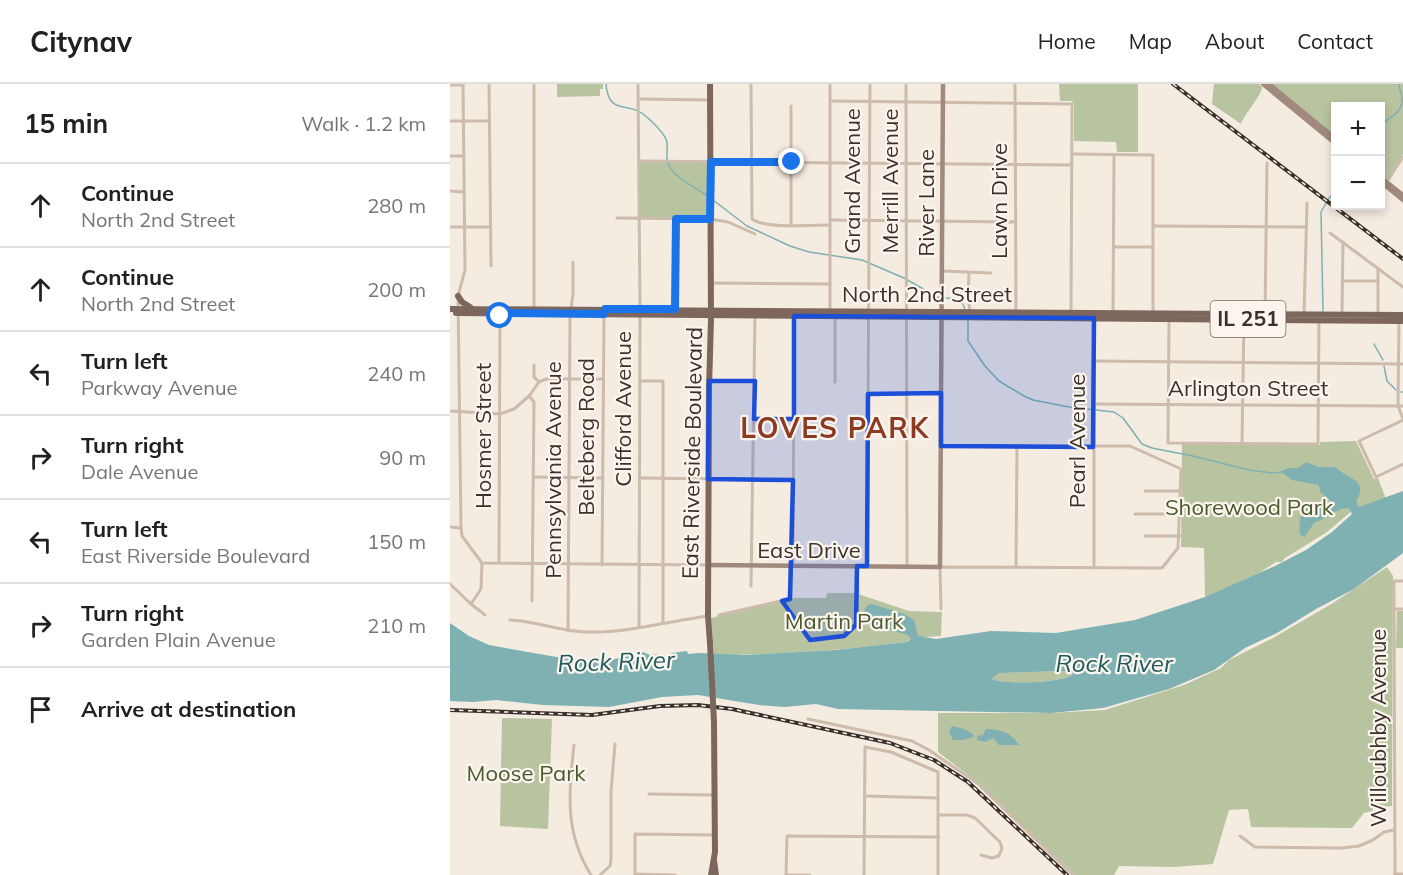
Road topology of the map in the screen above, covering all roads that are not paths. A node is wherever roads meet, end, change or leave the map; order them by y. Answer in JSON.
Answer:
{"nodes":[{"id":1,"x":489,"y":84,"type":"edge"},
{"id":2,"x":534,"y":84,"type":"edge"},
{"id":3,"x":638,"y":84,"type":"edge"},
{"id":4,"x":710,"y":84,"type":"edge"},
{"id":5,"x":751,"y":84,"type":"edge"},
{"id":6,"x":830,"y":84,"type":"edge"},
{"id":7,"x":870,"y":84,"type":"edge"},
{"id":8,"x":906,"y":84,"type":"edge"},
{"id":9,"x":943,"y":84,"type":"edge"},
{"id":10,"x":1015,"y":84,"type":"edge"},
{"id":11,"x":1263,"y":84,"type":"edge"},
{"id":12,"x":1269,"y":84,"type":"edge"},
{"id":13,"x":463,"y":85,"type":"edge"},
{"id":14,"x":450,"y":86,"type":"edge"},
{"id":15,"x":1283,"y":98,"type":"junction"},
{"id":16,"x":639,"y":99,"type":"junction"},
{"id":17,"x":710,"y":100,"type":"junction"},
{"id":18,"x":830,"y":101,"type":"junction"},
{"id":19,"x":870,"y":101,"type":"junction"},
{"id":20,"x":906,"y":102,"type":"junction"},
{"id":21,"x":942,"y":102,"type":"junction"},
{"id":22,"x":1015,"y":103,"type":"junction"},
{"id":23,"x":791,"y":106,"type":"dead end"},
{"id":24,"x":450,"y":121,"type":"edge"},
{"id":25,"x":464,"y":121,"type":"junction"},
{"id":26,"x":489,"y":121,"type":"junction"},
{"id":27,"x":1331,"y":139,"type":"edge"},
{"id":28,"x":1072,"y":154,"type":"junction"},
{"id":29,"x":1114,"y":155,"type":"junction"},
{"id":30,"x":450,"y":156,"type":"edge"},
{"id":31,"x":464,"y":156,"type":"junction"},
{"id":32,"x":1403,"y":157,"type":"edge"},
{"id":33,"x":639,"y":161,"type":"junction"},
{"id":34,"x":711,"y":162,"type":"junction"},
{"id":35,"x":792,"y":162,"type":"junction"},
{"id":36,"x":751,"y":163,"type":"junction"},
{"id":37,"x":869,"y":163,"type":"junction"},
{"id":38,"x":1267,"y":163,"type":"dead end"},
{"id":39,"x":831,"y":164,"type":"junction"},
{"id":40,"x":906,"y":164,"type":"junction"},
{"id":41,"x":943,"y":164,"type":"junction"},
{"id":42,"x":1015,"y":165,"type":"junction"},
{"id":43,"x":1072,"y":165,"type":"junction"},
{"id":44,"x":1385,"y":179,"type":"edge"},
{"id":45,"x":1385,"y":183,"type":"edge"},
{"id":46,"x":450,"y":191,"type":"edge"},
{"id":47,"x":464,"y":192,"type":"junction"},
{"id":48,"x":1403,"y":198,"type":"edge"},
{"id":49,"x":1307,"y":203,"type":"dead end"},
{"id":50,"x":617,"y":218,"type":"dead end"},
{"id":51,"x":640,"y":218,"type":"junction"},
{"id":52,"x":676,"y":219,"type":"junction"},
{"id":53,"x":710,"y":219,"type":"junction"},
{"id":54,"x":830,"y":219,"type":"junction"},
{"id":55,"x":868,"y":220,"type":"junction"},
{"id":56,"x":906,"y":220,"type":"junction"},
{"id":57,"x":943,"y":220,"type":"junction"},
{"id":58,"x":1015,"y":222,"type":"junction"},
{"id":59,"x":791,"y":225,"type":"junction"},
{"id":60,"x":830,"y":225,"type":"junction"},
{"id":61,"x":1153,"y":226,"type":"junction"},
{"id":62,"x":450,"y":227,"type":"edge"},
{"id":63,"x":465,"y":227,"type":"junction"},
{"id":64,"x":489,"y":227,"type":"junction"},
{"id":65,"x":1266,"y":227,"type":"junction"},
{"id":66,"x":1305,"y":227,"type":"junction"},
{"id":67,"x":1330,"y":233,"type":"dead end"},
{"id":68,"x":755,"y":234,"type":"dead end"},
{"id":69,"x":1343,"y":242,"type":"junction"},
{"id":70,"x":1114,"y":247,"type":"junction"},
{"id":71,"x":1153,"y":247,"type":"junction"},
{"id":72,"x":573,"y":262,"type":"dead end"},
{"id":73,"x":491,"y":266,"type":"dead end"},
{"id":74,"x":1378,"y":268,"type":"junction"},
{"id":75,"x":943,"y":271,"type":"junction"},
{"id":76,"x":969,"y":273,"type":"junction"},
{"id":77,"x":991,"y":273,"type":"dead end"},
{"id":78,"x":1342,"y":281,"type":"junction"},
{"id":79,"x":1378,"y":281,"type":"junction"},
{"id":80,"x":711,"y":283,"type":"junction"},
{"id":81,"x":830,"y":284,"type":"junction"},
{"id":82,"x":1403,"y":287,"type":"edge"},
{"id":83,"x":458,"y":296,"type":"junction"},
{"id":84,"x":474,"y":308,"type":"junction"},
{"id":85,"x":675,"y":309,"type":"junction"},
{"id":86,"x":454,"y":311,"type":"edge"},
{"id":87,"x":500,"y":311,"type":"junction"},
{"id":88,"x":534,"y":311,"type":"junction"},
{"id":89,"x":570,"y":311,"type":"junction"},
{"id":90,"x":604,"y":312,"type":"junction"},
{"id":91,"x":640,"y":312,"type":"junction"},
{"id":92,"x":664,"y":312,"type":"junction"},
{"id":93,"x":711,"y":313,"type":"junction"},
{"id":94,"x":755,"y":313,"type":"junction"},
{"id":95,"x":794,"y":314,"type":"junction"},
{"id":96,"x":832,"y":314,"type":"junction"},
{"id":97,"x":868,"y":314,"type":"junction"},
{"id":98,"x":967,"y":314,"type":"junction"},
{"id":99,"x":906,"y":315,"type":"junction"},
{"id":100,"x":942,"y":315,"type":"junction"},
{"id":101,"x":1016,"y":315,"type":"junction"},
{"id":102,"x":1071,"y":315,"type":"junction"},
{"id":103,"x":1094,"y":316,"type":"junction"},
{"id":104,"x":1113,"y":316,"type":"junction"},
{"id":105,"x":1153,"y":316,"type":"junction"},
{"id":106,"x":1169,"y":316,"type":"junction"},
{"id":107,"x":1244,"y":317,"type":"junction"},
{"id":108,"x":1265,"y":317,"type":"junction"},
{"id":109,"x":1304,"y":317,"type":"junction"},
{"id":110,"x":1319,"y":317,"type":"junction"},
{"id":111,"x":1342,"y":318,"type":"junction"},
{"id":112,"x":1379,"y":318,"type":"junction"},
{"id":113,"x":1402,"y":319,"type":"edge"},
{"id":114,"x":1093,"y":361,"type":"junction"},
{"id":115,"x":1169,"y":361,"type":"junction"},
{"id":116,"x":1243,"y":362,"type":"junction"},
{"id":117,"x":1318,"y":363,"type":"junction"},
{"id":118,"x":1401,"y":364,"type":"edge"},
{"id":119,"x":534,"y":365,"type":"dead end"},
{"id":120,"x":570,"y":379,"type":"junction"},
{"id":121,"x":603,"y":380,"type":"junction"},
{"id":122,"x":640,"y":381,"type":"junction"},
{"id":123,"x":709,"y":381,"type":"junction"},
{"id":124,"x":755,"y":381,"type":"junction"},
{"id":125,"x":538,"y":382,"type":"junction"},
{"id":126,"x":835,"y":382,"type":"dead end"},
{"id":127,"x":941,"y":393,"type":"junction"},
{"id":128,"x":868,"y":394,"type":"junction"},
{"id":129,"x":907,"y":394,"type":"junction"},
{"id":130,"x":529,"y":396,"type":"junction"},
{"id":131,"x":1169,"y":403,"type":"junction"},
{"id":132,"x":1243,"y":404,"type":"junction"},
{"id":133,"x":1093,"y":405,"type":"junction"},
{"id":134,"x":1318,"y":405,"type":"junction"},
{"id":135,"x":1401,"y":406,"type":"edge"},
{"id":136,"x":450,"y":411,"type":"edge"},
{"id":137,"x":459,"y":411,"type":"junction"},
{"id":138,"x":500,"y":414,"type":"junction"},
{"id":139,"x":754,"y":419,"type":"junction"},
{"id":140,"x":794,"y":419,"type":"junction"},
{"id":141,"x":1403,"y":420,"type":"edge"},
{"id":142,"x":1242,"y":443,"type":"junction"},
{"id":143,"x":941,"y":446,"type":"junction"},
{"id":144,"x":1017,"y":446,"type":"junction"},
{"id":145,"x":1093,"y":447,"type":"junction"},
{"id":146,"x":1403,"y":464,"type":"edge"},
{"id":147,"x":534,"y":477,"type":"junction"},
{"id":148,"x":570,"y":477,"type":"junction"},
{"id":149,"x":603,"y":478,"type":"junction"},
{"id":150,"x":640,"y":478,"type":"junction"},
{"id":151,"x":664,"y":479,"type":"junction"},
{"id":152,"x":708,"y":479,"type":"junction"},
{"id":153,"x":751,"y":480,"type":"junction"},
{"id":154,"x":793,"y":480,"type":"junction"},
{"id":155,"x":1145,"y":491,"type":"dead end"},
{"id":156,"x":1180,"y":491,"type":"junction"},
{"id":157,"x":1135,"y":514,"type":"dead end"},
{"id":158,"x":1180,"y":514,"type":"junction"},
{"id":159,"x":450,"y":527,"type":"edge"},
{"id":160,"x":461,"y":528,"type":"junction"},
{"id":161,"x":1146,"y":536,"type":"dead end"},
{"id":162,"x":1180,"y":536,"type":"junction"},
{"id":163,"x":482,"y":562,"type":"junction"},
{"id":164,"x":500,"y":563,"type":"junction"},
{"id":165,"x":532,"y":564,"type":"junction"},
{"id":166,"x":568,"y":564,"type":"junction"},
{"id":167,"x":602,"y":565,"type":"junction"},
{"id":168,"x":639,"y":565,"type":"junction"},
{"id":169,"x":663,"y":565,"type":"junction"},
{"id":170,"x":708,"y":565,"type":"junction"},
{"id":171,"x":751,"y":566,"type":"junction"},
{"id":172,"x":791,"y":566,"type":"junction"},
{"id":173,"x":857,"y":566,"type":"junction"},
{"id":174,"x":867,"y":566,"type":"junction"},
{"id":175,"x":907,"y":566,"type":"junction"},
{"id":176,"x":940,"y":567,"type":"junction"},
{"id":177,"x":1016,"y":567,"type":"junction"},
{"id":178,"x":1094,"y":568,"type":"junction"},
{"id":179,"x":1403,"y":581,"type":"edge"},
{"id":180,"x":450,"y":584,"type":"edge"},
{"id":181,"x":751,"y":586,"type":"dead end"},
{"id":182,"x":532,"y":601,"type":"dead end"},
{"id":183,"x":782,"y":601,"type":"junction"},
{"id":184,"x":471,"y":604,"type":"junction"},
{"id":185,"x":941,"y":609,"type":"dead end"},
{"id":186,"x":1394,"y":609,"type":"junction"},
{"id":187,"x":1403,"y":609,"type":"edge"},
{"id":188,"x":485,"y":615,"type":"dead end"},
{"id":189,"x":719,"y":615,"type":"dead end"},
{"id":190,"x":708,"y":616,"type":"junction"},
{"id":191,"x":510,"y":620,"type":"dead end"},
{"id":192,"x":663,"y":622,"type":"junction"},
{"id":193,"x":639,"y":626,"type":"junction"},
{"id":194,"x":568,"y":632,"type":"junction"},
{"id":195,"x":808,"y":718,"type":"dead end"},
{"id":196,"x":615,"y":744,"type":"dead end"},
{"id":197,"x":574,"y":745,"type":"dead end"},
{"id":198,"x":649,"y":794,"type":"dead end"},
{"id":199,"x":716,"y":795,"type":"junction"},
{"id":200,"x":864,"y":796,"type":"junction"},
{"id":201,"x":939,"y":798,"type":"junction"},
{"id":202,"x":939,"y":815,"type":"junction"},
{"id":203,"x":1394,"y":830,"type":"junction"},
{"id":204,"x":715,"y":835,"type":"junction"},
{"id":205,"x":1240,"y":836,"type":"dead end"},
{"id":206,"x":864,"y":837,"type":"junction"},
{"id":207,"x":939,"y":837,"type":"junction"},
{"id":208,"x":981,"y":855,"type":"dead end"},
{"id":209,"x":714,"y":860,"type":"junction"},
{"id":210,"x":635,"y":874,"type":"edge"},
{"id":211,"x":1403,"y":874,"type":"edge"},
{"id":212,"x":591,"y":875,"type":"edge"},
{"id":213,"x":600,"y":875,"type":"edge"},
{"id":214,"x":675,"y":875,"type":"edge"},
{"id":215,"x":711,"y":875,"type":"edge"},
{"id":216,"x":716,"y":875,"type":"edge"},
{"id":217,"x":786,"y":875,"type":"edge"},
{"id":218,"x":810,"y":875,"type":"edge"},
{"id":219,"x":864,"y":875,"type":"edge"},
{"id":220,"x":938,"y":875,"type":"edge"},
{"id":221,"x":1074,"y":875,"type":"edge"},
{"id":222,"x":1395,"y":875,"type":"edge"}],
"edges":[{"from":1,"to":26,"type":"street"},
{"from":2,"to":88,"type":"street"},
{"from":3,"to":16,"type":"street","name":"Clifford Avenue"},
{"from":4,"to":17,"type":"main road","name":"East Riverside Boulevard"},
{"from":5,"to":36,"type":"street"},
{"from":6,"to":18,"type":"street"},
{"from":7,"to":19,"type":"street","name":"Grand Avenue"},
{"from":8,"to":20,"type":"street","name":"Merrill Avenue"},
{"from":9,"to":21,"type":"street","name":"River Lane"},
{"from":10,"to":22,"type":"street","name":"Lawn Drive"},
{"from":11,"to":15,"type":"street"},
{"from":12,"to":15,"type":"street"},
{"from":13,"to":14,"type":"street"},
{"from":13,"to":25,"type":"street"},
{"from":15,"to":27,"type":"street"},
{"from":16,"to":17,"type":"street"},
{"from":16,"to":33,"type":"street","name":"Clifford Avenue"},
{"from":17,"to":34,"type":"main road","name":"East Riverside Boulevard"},
{"from":18,"to":19,"type":"street"},
{"from":18,"to":39,"type":"street"},
{"from":19,"to":20,"type":"street"},
{"from":19,"to":37,"type":"street","name":"Grand Avenue"},
{"from":20,"to":21,"type":"street"},
{"from":20,"to":40,"type":"street","name":"Merrill Avenue"},
{"from":21,"to":22,"type":"street"},
{"from":21,"to":41,"type":"street","name":"River Lane"},
{"from":22,"to":28,"type":"street"},
{"from":22,"to":42,"type":"street","name":"Lawn Drive"},
{"from":23,"to":35,"type":"street"},
{"from":24,"to":25,"type":"street"},
{"from":25,"to":26,"type":"street"},
{"from":25,"to":31,"type":"street"},
{"from":26,"to":64,"type":"street"},
{"from":28,"to":29,"type":"street"},
{"from":28,"to":43,"type":"street"},
{"from":29,"to":61,"type":"street"},
{"from":29,"to":70,"type":"street"},
{"from":30,"to":31,"type":"street"},
{"from":31,"to":47,"type":"street"},
{"from":32,"to":44,"type":"street"},
{"from":33,"to":34,"type":"street"},
{"from":33,"to":51,"type":"street","name":"Clifford Avenue"},
{"from":34,"to":36,"type":"street"},
{"from":34,"to":53,"type":"main road","name":"East Riverside Boulevard"},
{"from":35,"to":36,"type":"street"},
{"from":35,"to":39,"type":"street"},
{"from":35,"to":59,"type":"street"},
{"from":36,"to":59,"type":"street"},
{"from":37,"to":39,"type":"street"},
{"from":37,"to":40,"type":"street"},
{"from":37,"to":55,"type":"street","name":"Grand Avenue"},
{"from":38,"to":65,"type":"street"},
{"from":39,"to":54,"type":"street"},
{"from":40,"to":41,"type":"street"},
{"from":40,"to":56,"type":"street","name":"Merrill Avenue"},
{"from":41,"to":42,"type":"street"},
{"from":41,"to":57,"type":"street","name":"River Lane"},
{"from":42,"to":43,"type":"street"},
{"from":42,"to":58,"type":"street","name":"Lawn Drive"},
{"from":43,"to":102,"type":"street"},
{"from":45,"to":48,"type":"street"},
{"from":46,"to":47,"type":"street"},
{"from":47,"to":63,"type":"street"},
{"from":49,"to":66,"type":"street"},
{"from":50,"to":51,"type":"street"},
{"from":51,"to":52,"type":"street"},
{"from":51,"to":91,"type":"street","name":"Clifford Avenue"},
{"from":52,"to":53,"type":"street"},
{"from":52,"to":85,"type":"street"},
{"from":53,"to":68,"type":"street"},
{"from":53,"to":80,"type":"main road","name":"East Riverside Boulevard"},
{"from":54,"to":55,"type":"street"},
{"from":54,"to":60,"type":"street"},
{"from":55,"to":56,"type":"street"},
{"from":55,"to":97,"type":"street","name":"Grand Avenue"},
{"from":56,"to":57,"type":"street"},
{"from":56,"to":99,"type":"street","name":"Merrill Avenue"},
{"from":57,"to":58,"type":"street"},
{"from":57,"to":75,"type":"street","name":"River Lane"},
{"from":58,"to":101,"type":"street","name":"Lawn Drive"},
{"from":59,"to":60,"type":"street"},
{"from":60,"to":81,"type":"street"},
{"from":61,"to":65,"type":"street"},
{"from":61,"to":71,"type":"street"},
{"from":62,"to":63,"type":"street"},
{"from":63,"to":64,"type":"street"},
{"from":63,"to":83,"type":"street"},
{"from":64,"to":73,"type":"street"},
{"from":65,"to":66,"type":"street"},
{"from":65,"to":108,"type":"street"},
{"from":66,"to":109,"type":"street"},
{"from":67,"to":69,"type":"street"},
{"from":69,"to":74,"type":"street"},
{"from":69,"to":78,"type":"street"},
{"from":70,"to":71,"type":"street"},
{"from":70,"to":104,"type":"street"},
{"from":71,"to":105,"type":"street"},
{"from":72,"to":89,"type":"street","name":"Pennsylvania Avenue"},
{"from":74,"to":79,"type":"street"},
{"from":74,"to":82,"type":"street"},
{"from":75,"to":76,"type":"street"},
{"from":75,"to":100,"type":"street","name":"River Lane"},
{"from":76,"to":77,"type":"street"},
{"from":76,"to":98,"type":"street"},
{"from":78,"to":79,"type":"street"},
{"from":78,"to":111,"type":"street"},
{"from":79,"to":112,"type":"street"},
{"from":80,"to":81,"type":"street"},
{"from":80,"to":93,"type":"main road","name":"East Riverside Boulevard"},
{"from":81,"to":96,"type":"street"},
{"from":83,"to":84,"type":"main road"},
{"from":83,"to":86,"type":"street"},
{"from":84,"to":86,"type":"main road","name":"North 2nd Street","number":"IL 251"},
{"from":84,"to":87,"type":"main road","name":"North 2nd Street","number":"IL 251"},
{"from":85,"to":92,"type":"main road","name":"North 2nd Street","number":"IL 251"},
{"from":85,"to":93,"type":"main road","name":"North 2nd Street","number":"IL 251"},
{"from":86,"to":87,"type":"main road","name":"North 2nd Street","number":"IL 251"},
{"from":86,"to":137,"type":"street"},
{"from":87,"to":88,"type":"main road","name":"North 2nd Street","number":"IL 251"},
{"from":87,"to":138,"type":"street","name":"Hosmer Street"},
{"from":88,"to":89,"type":"main road","name":"North 2nd Street","number":"IL 251"},
{"from":89,"to":90,"type":"main road","name":"North 2nd Street","number":"IL 251"},
{"from":89,"to":120,"type":"street","name":"Pennsylvania Avenue"},
{"from":90,"to":91,"type":"main road","name":"North 2nd Street","number":"IL 251"},
{"from":90,"to":121,"type":"street","name":"Belteberg Road"},
{"from":91,"to":92,"type":"main road","name":"North 2nd Street","number":"IL 251"},
{"from":91,"to":122,"type":"street","name":"Clifford Avenue"},
{"from":92,"to":93,"type":"main road","name":"North 2nd Street","number":"IL 251"},
{"from":93,"to":94,"type":"main road","name":"North 2nd Street","number":"IL 251"},
{"from":93,"to":123,"type":"main road","name":"East Riverside Boulevard"},
{"from":94,"to":95,"type":"main road","name":"North 2nd Street","number":"IL 251"},
{"from":94,"to":124,"type":"street"},
{"from":95,"to":96,"type":"main road","name":"North 2nd Street","number":"IL 251"},
{"from":95,"to":140,"type":"street"},
{"from":96,"to":97,"type":"main road","name":"North 2nd Street","number":"IL 251"},
{"from":96,"to":126,"type":"street"},
{"from":97,"to":99,"type":"main road","name":"North 2nd Street","number":"IL 251"},
{"from":97,"to":128,"type":"street","name":"Grand Avenue"},
{"from":98,"to":100,"type":"main road","name":"North 2nd Street","number":"IL 251"},
{"from":98,"to":101,"type":"main road","name":"North 2nd Street","number":"IL 251"},
{"from":99,"to":100,"type":"main road","name":"North 2nd Street","number":"IL 251"},
{"from":99,"to":129,"type":"street","name":"Merrill Avenue"},
{"from":100,"to":127,"type":"street","name":"River Lane"},
{"from":101,"to":102,"type":"main road","name":"North 2nd Street","number":"IL 251"},
{"from":102,"to":103,"type":"main road","name":"North 2nd Street","number":"IL 251"},
{"from":103,"to":104,"type":"main road","name":"North 2nd Street","number":"IL 251"},
{"from":103,"to":114,"type":"street","name":"Pearl Avenue"},
{"from":104,"to":105,"type":"main road","name":"North 2nd Street","number":"IL 251"},
{"from":105,"to":106,"type":"main road","name":"North 2nd Street","number":"IL 251"},
{"from":106,"to":107,"type":"main road","name":"North 2nd Street","number":"IL 251"},
{"from":106,"to":115,"type":"street"},
{"from":107,"to":108,"type":"main road","name":"North 2nd Street","number":"IL 251"},
{"from":107,"to":116,"type":"street"},
{"from":108,"to":109,"type":"main road","name":"North 2nd Street","number":"IL 251"},
{"from":109,"to":110,"type":"main road","name":"North 2nd Street","number":"IL 251"},
{"from":110,"to":111,"type":"main road","name":"North 2nd Street","number":"IL 251"},
{"from":110,"to":117,"type":"street"},
{"from":111,"to":112,"type":"main road","name":"North 2nd Street","number":"IL 251"},
{"from":112,"to":113,"type":"main road","name":"North 2nd Street","number":"IL 251"},
{"from":113,"to":118,"type":"street"},
{"from":114,"to":115,"type":"street"},
{"from":114,"to":133,"type":"street","name":"Pearl Avenue"},
{"from":115,"to":116,"type":"street"},
{"from":115,"to":131,"type":"street"},
{"from":116,"to":117,"type":"street"},
{"from":116,"to":132,"type":"street"},
{"from":117,"to":118,"type":"street"},
{"from":117,"to":134,"type":"street"},
{"from":118,"to":135,"type":"street"},
{"from":119,"to":125,"type":"street"},
{"from":120,"to":121,"type":"street"},
{"from":120,"to":125,"type":"street"},
{"from":120,"to":148,"type":"street","name":"Pennsylvania Avenue"},
{"from":121,"to":149,"type":"street","name":"Belteberg Road"},
{"from":122,"to":150,"type":"street","name":"Clifford Avenue"},
{"from":122,"to":151,"type":"street"},
{"from":123,"to":124,"type":"street"},
{"from":123,"to":152,"type":"main road","name":"East Riverside Boulevard"},
{"from":124,"to":139,"type":"street"},
{"from":125,"to":130,"type":"street"},
{"from":127,"to":129,"type":"street"},
{"from":127,"to":143,"type":"street","name":"River Lane"},
{"from":128,"to":129,"type":"street"},
{"from":128,"to":174,"type":"street","name":"Grand Avenue"},
{"from":129,"to":175,"type":"street","name":"Merrill Avenue"},
{"from":130,"to":138,"type":"street"},
{"from":130,"to":147,"type":"street"},
{"from":131,"to":132,"type":"street","name":"Arlington Street"},
{"from":131,"to":133,"type":"street","name":"Arlington Street"},
{"from":131,"to":142,"type":"street"},
{"from":132,"to":134,"type":"street","name":"Arlington Street"},
{"from":132,"to":142,"type":"street"},
{"from":133,"to":145,"type":"street","name":"Pearl Avenue"},
{"from":134,"to":135,"type":"street","name":"Arlington Street"},
{"from":134,"to":142,"type":"street"},
{"from":135,"to":141,"type":"street"},
{"from":136,"to":137,"type":"street"},
{"from":137,"to":138,"type":"street"},
{"from":137,"to":160,"type":"street"},
{"from":138,"to":164,"type":"street","name":"Hosmer Street"},
{"from":139,"to":140,"type":"street"},
{"from":139,"to":153,"type":"street"},
{"from":140,"to":154,"type":"street"},
{"from":141,"to":146,"type":"street"},
{"from":143,"to":144,"type":"street"},
{"from":143,"to":176,"type":"street","name":"River Lane"},
{"from":144,"to":145,"type":"street"},
{"from":144,"to":177,"type":"street"},
{"from":145,"to":156,"type":"street"},
{"from":145,"to":178,"type":"street","name":"Pearl Avenue"},
{"from":147,"to":148,"type":"street"},
{"from":147,"to":165,"type":"street"},
{"from":148,"to":149,"type":"street"},
{"from":148,"to":166,"type":"street","name":"Pennsylvania Avenue"},
{"from":149,"to":167,"type":"street","name":"Belteberg Road"},
{"from":150,"to":151,"type":"street"},
{"from":150,"to":168,"type":"street","name":"Clifford Avenue"},
{"from":151,"to":152,"type":"street"},
{"from":151,"to":169,"type":"street"},
{"from":152,"to":153,"type":"street"},
{"from":152,"to":170,"type":"main road","name":"East Riverside Boulevard"},
{"from":153,"to":154,"type":"street"},
{"from":153,"to":171,"type":"street"},
{"from":154,"to":172,"type":"street"},
{"from":155,"to":156,"type":"street"},
{"from":156,"to":158,"type":"street"},
{"from":157,"to":158,"type":"street"},
{"from":158,"to":162,"type":"street"},
{"from":159,"to":160,"type":"street"},
{"from":160,"to":163,"type":"street"},
{"from":161,"to":162,"type":"street"},
{"from":162,"to":178,"type":"street","name":"East Drive"},
{"from":163,"to":164,"type":"street","name":"East Drive"},
{"from":163,"to":184,"type":"street"},
{"from":164,"to":165,"type":"street","name":"East Drive"},
{"from":165,"to":166,"type":"street","name":"East Drive"},
{"from":165,"to":182,"type":"street"},
{"from":166,"to":167,"type":"street","name":"East Drive"},
{"from":166,"to":194,"type":"street","name":"Pennsylvania Avenue"},
{"from":167,"to":168,"type":"street","name":"East Drive"},
{"from":168,"to":169,"type":"street","name":"East Drive"},
{"from":168,"to":193,"type":"street","name":"Clifford Avenue"},
{"from":169,"to":170,"type":"street","name":"East Drive"},
{"from":169,"to":192,"type":"street"},
{"from":170,"to":171,"type":"street","name":"East Drive"},
{"from":170,"to":190,"type":"main road","name":"East Riverside Boulevard"},
{"from":171,"to":172,"type":"street","name":"East Drive"},
{"from":171,"to":181,"type":"street"},
{"from":172,"to":173,"type":"street","name":"East Drive"},
{"from":172,"to":183,"type":"street"},
{"from":173,"to":174,"type":"street","name":"East Drive"},
{"from":173,"to":183,"type":"street"},
{"from":174,"to":175,"type":"street","name":"East Drive"},
{"from":175,"to":176,"type":"street","name":"East Drive"},
{"from":176,"to":177,"type":"street","name":"East Drive"},
{"from":176,"to":185,"type":"street","name":"River Lane"},
{"from":177,"to":178,"type":"street","name":"East Drive"},
{"from":179,"to":186,"type":"street","name":"Willoubhby Avenue"},
{"from":180,"to":184,"type":"street"},
{"from":183,"to":189,"type":"street"},
{"from":184,"to":188,"type":"street"},
{"from":186,"to":187,"type":"street"},
{"from":186,"to":203,"type":"street","name":"Willoubhby Avenue"},
{"from":190,"to":192,"type":"street"},
{"from":190,"to":199,"type":"main road","name":"East Riverside Boulevard","bridge":true},
{"from":191,"to":194,"type":"street"},
{"from":192,"to":193,"type":"street"},
{"from":193,"to":194,"type":"street"},
{"from":195,"to":221,"type":"street"},
{"from":196,"to":213,"type":"street"},
{"from":197,"to":212,"type":"street"},
{"from":198,"to":199,"type":"street"},
{"from":199,"to":204,"type":"main road","name":"East Riverside Boulevard"},
{"from":200,"to":201,"type":"street"},
{"from":200,"to":201,"type":"street"},
{"from":200,"to":206,"type":"street"},
{"from":201,"to":202,"type":"street"},
{"from":202,"to":207,"type":"street"},
{"from":202,"to":208,"type":"street"},
{"from":203,"to":205,"type":"street"},
{"from":203,"to":222,"type":"street","name":"Willoubhby Avenue"},
{"from":204,"to":209,"type":"main road","name":"East Riverside Boulevard"},
{"from":204,"to":210,"type":"street"},
{"from":206,"to":207,"type":"street"},
{"from":206,"to":217,"type":"street"},
{"from":206,"to":219,"type":"street"},
{"from":207,"to":220,"type":"street"},
{"from":209,"to":215,"type":"main road"},
{"from":209,"to":216,"type":"main road"},
{"from":210,"to":214,"type":"street"},
{"from":211,"to":222,"type":"street"},
{"from":217,"to":218,"type":"street"}]}
